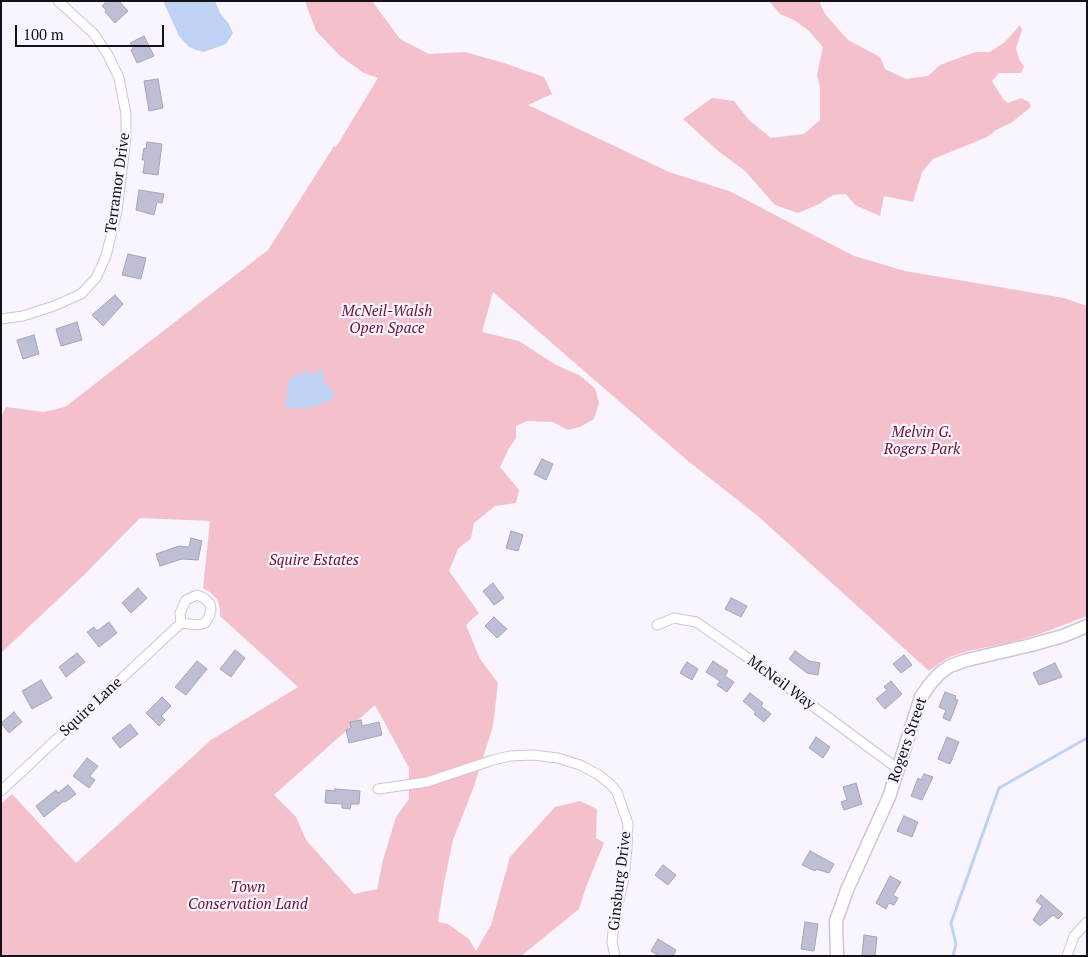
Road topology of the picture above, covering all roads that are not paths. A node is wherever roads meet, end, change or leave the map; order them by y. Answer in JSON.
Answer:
{"nodes":[{"id":1,"x":58,"y":1,"type":"edge"},
{"id":2,"x":1,"y":319,"type":"edge"},
{"id":3,"x":181,"y":623,"type":"dead end"},
{"id":4,"x":657,"y":625,"type":"dead end"},
{"id":5,"x":1087,"y":626,"type":"edge"},
{"id":6,"x":898,"y":769,"type":"junction"},
{"id":7,"x":378,"y":789,"type":"dead end"},
{"id":8,"x":1,"y":791,"type":"edge"},
{"id":9,"x":1087,"y":922,"type":"edge"},
{"id":10,"x":616,"y":956,"type":"edge"},
{"id":11,"x":837,"y":956,"type":"edge"},
{"id":12,"x":1067,"y":956,"type":"edge"}],
"edges":[{"from":1,"to":2,"type":"street","name":"Terramor Drive"},
{"from":3,"to":8,"type":"street","name":"Squire Lane"},
{"from":4,"to":6,"type":"street","name":"McNeil Way"},
{"from":5,"to":6,"type":"street","name":"Rogers Street"},
{"from":6,"to":11,"type":"street","name":"Rogers Street"},
{"from":7,"to":10,"type":"street","name":"Ginsburg Drive"},
{"from":9,"to":12,"type":"street"}]}
